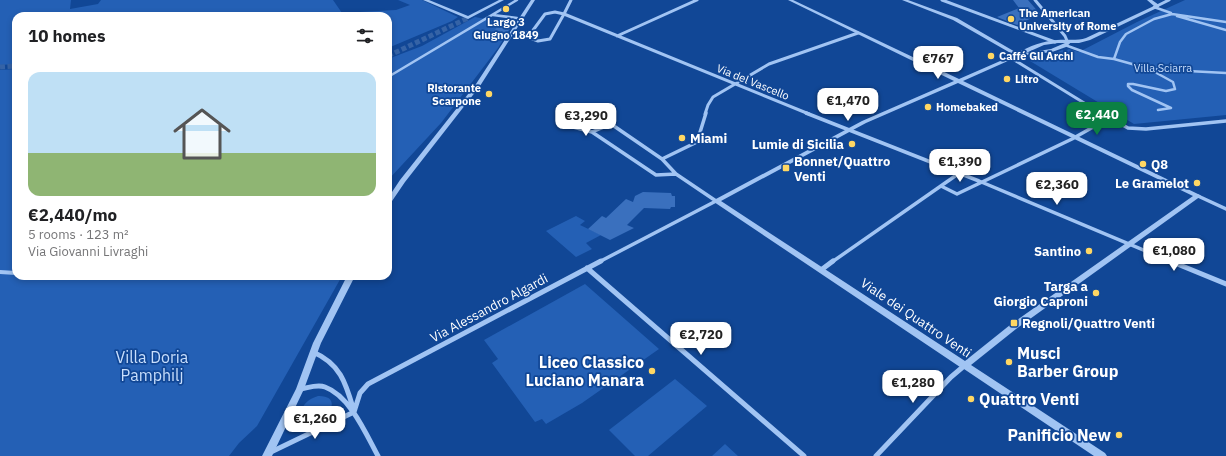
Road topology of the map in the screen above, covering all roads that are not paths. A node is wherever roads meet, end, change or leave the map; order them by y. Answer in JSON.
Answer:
{"nodes":[{"id":1,"x":425,"y":0,"type":"edge"},
{"id":2,"x":502,"y":0,"type":"edge"},
{"id":3,"x":518,"y":0,"type":"edge"},
{"id":4,"x":533,"y":0,"type":"edge"},
{"id":5,"x":571,"y":0,"type":"edge"},
{"id":6,"x":697,"y":0,"type":"edge"},
{"id":7,"x":790,"y":0,"type":"edge"},
{"id":8,"x":904,"y":0,"type":"edge"},
{"id":9,"x":942,"y":0,"type":"edge"},
{"id":10,"x":1035,"y":0,"type":"edge"},
{"id":11,"x":1149,"y":0,"type":"edge"},
{"id":12,"x":1169,"y":0,"type":"edge"},
{"id":13,"x":1156,"y":6,"type":"junction"},
{"id":14,"x":565,"y":14,"type":"junction"},
{"id":15,"x":1172,"y":14,"type":"junction"},
{"id":16,"x":493,"y":15,"type":"junction"},
{"id":17,"x":517,"y":18,"type":"dead end"},
{"id":18,"x":1226,"y":22,"type":"edge"},
{"id":19,"x":1226,"y":30,"type":"edge"},
{"id":20,"x":513,"y":32,"type":"junction"},
{"id":21,"x":531,"y":33,"type":"junction"},
{"id":22,"x":858,"y":33,"type":"junction"},
{"id":23,"x":617,"y":36,"type":"junction"},
{"id":24,"x":1055,"y":42,"type":"junction"},
{"id":25,"x":1066,"y":44,"type":"junction"},
{"id":26,"x":1017,"y":55,"type":"junction"},
{"id":27,"x":1011,"y":58,"type":"junction"},
{"id":28,"x":1114,"y":59,"type":"junction"},
{"id":29,"x":1150,"y":69,"type":"junction"},
{"id":30,"x":1226,"y":73,"type":"edge"},
{"id":31,"x":392,"y":75,"type":"edge"},
{"id":32,"x":960,"y":81,"type":"junction"},
{"id":33,"x":733,"y":83,"type":"junction"},
{"id":34,"x":1158,"y":110,"type":"dead end"},
{"id":35,"x":1109,"y":118,"type":"junction"},
{"id":36,"x":1226,"y":121,"type":"edge"},
{"id":37,"x":558,"y":123,"type":"dead end"},
{"id":38,"x":848,"y":130,"type":"junction"},
{"id":39,"x":592,"y":132,"type":"junction"},
{"id":40,"x":1076,"y":138,"type":"junction"},
{"id":41,"x":662,"y":159,"type":"junction"},
{"id":42,"x":676,"y":174,"type":"junction"},
{"id":43,"x":958,"y":174,"type":"junction"},
{"id":44,"x":979,"y":181,"type":"junction"},
{"id":45,"x":941,"y":186,"type":"junction"},
{"id":46,"x":1198,"y":196,"type":"junction"},
{"id":47,"x":392,"y":197,"type":"edge"},
{"id":48,"x":716,"y":201,"type":"junction"},
{"id":49,"x":1226,"y":209,"type":"edge"},
{"id":50,"x":1129,"y":245,"type":"junction"},
{"id":51,"x":587,"y":268,"type":"junction"},
{"id":52,"x":821,"y":270,"type":"junction"},
{"id":53,"x":0,"y":272,"type":"edge"},
{"id":54,"x":12,"y":273,"type":"edge"},
{"id":55,"x":349,"y":280,"type":"edge"},
{"id":56,"x":1226,"y":284,"type":"edge"},
{"id":57,"x":313,"y":352,"type":"junction"},
{"id":58,"x":964,"y":366,"type":"junction"},
{"id":59,"x":300,"y":389,"type":"junction"},
{"id":60,"x":354,"y":412,"type":"junction"},
{"id":61,"x":268,"y":455,"type":"edge"},
{"id":62,"x":378,"y":456,"type":"edge"},
{"id":63,"x":804,"y":456,"type":"edge"},
{"id":64,"x":876,"y":456,"type":"edge"},
{"id":65,"x":1102,"y":456,"type":"edge"}],
"edges":[{"from":1,"to":2,"type":"street"},
{"from":3,"to":16,"type":"street"},
{"from":4,"to":20,"type":"street"},
{"from":5,"to":14,"type":"street"},
{"from":6,"to":23,"type":"street"},
{"from":7,"to":22,"type":"street"},
{"from":8,"to":26,"type":"street"},
{"from":9,"to":24,"type":"street"},
{"from":10,"to":25,"type":"street"},
{"from":11,"to":13,"type":"street"},
{"from":12,"to":13,"type":"street"},
{"from":13,"to":15,"type":"street"},
{"from":13,"to":25,"type":"street"},
{"from":14,"to":21,"type":"street"},
{"from":14,"to":21,"type":"street"},
{"from":14,"to":23,"type":"street","name":"Via del Vascello"},
{"from":15,"to":18,"type":"street"},
{"from":15,"to":19,"type":"street"},
{"from":15,"to":28,"type":"street"},
{"from":16,"to":17,"type":"street"},
{"from":16,"to":31,"type":"street"},
{"from":20,"to":21,"type":"street"},
{"from":20,"to":47,"type":"street"},
{"from":22,"to":32,"type":"street"},
{"from":22,"to":33,"type":"street"},
{"from":23,"to":33,"type":"street","name":"Via del Vascello"},
{"from":24,"to":25,"type":"street"},
{"from":24,"to":26,"type":"street"},
{"from":25,"to":26,"type":"street"},
{"from":25,"to":28,"type":"street"},
{"from":26,"to":27,"type":"street"},
{"from":27,"to":32,"type":"street"},
{"from":27,"to":35,"type":"street"},
{"from":28,"to":29,"type":"street"},
{"from":29,"to":30,"type":"street"},
{"from":29,"to":34,"type":"street"},
{"from":32,"to":38,"type":"street"},
{"from":32,"to":40,"type":"street"},
{"from":33,"to":38,"type":"street","name":"Via del Vascello"},
{"from":33,"to":41,"type":"street"},
{"from":35,"to":36,"type":"street"},
{"from":35,"to":40,"type":"street"},
{"from":37,"to":39,"type":"street"},
{"from":38,"to":43,"type":"street","name":"Via del Vascello"},
{"from":38,"to":48,"type":"street"},
{"from":39,"to":41,"type":"street"},
{"from":39,"to":42,"type":"street"},
{"from":40,"to":44,"type":"street"},
{"from":40,"to":46,"type":"street"},
{"from":41,"to":42,"type":"street"},
{"from":42,"to":48,"type":"street"},
{"from":43,"to":44,"type":"street","name":"Via del Vascello"},
{"from":43,"to":45,"type":"street"},
{"from":44,"to":45,"type":"street"},
{"from":44,"to":50,"type":"street"},
{"from":45,"to":52,"type":"street"},
{"from":46,"to":49,"type":"street"},
{"from":46,"to":50,"type":"street"},
{"from":48,"to":51,"type":"street","name":"Via Alessandro Algardi"},
{"from":48,"to":52,"type":"street","name":"Viale dei Quattro Venti"},
{"from":50,"to":56,"type":"street"},
{"from":50,"to":58,"type":"street"},
{"from":51,"to":60,"type":"street","name":"Via Alessandro Algardi"},
{"from":51,"to":63,"type":"street"},
{"from":52,"to":58,"type":"street","name":"Viale dei Quattro Venti"},
{"from":53,"to":54,"type":"street"},
{"from":55,"to":57,"type":"street"},
{"from":57,"to":59,"type":"street"},
{"from":57,"to":60,"type":"street"},
{"from":58,"to":64,"type":"street"},
{"from":58,"to":65,"type":"street","name":"Viale dei Quattro Venti"},
{"from":59,"to":60,"type":"street"},
{"from":59,"to":61,"type":"street"},
{"from":60,"to":61,"type":"street"},
{"from":60,"to":62,"type":"street"}]}
